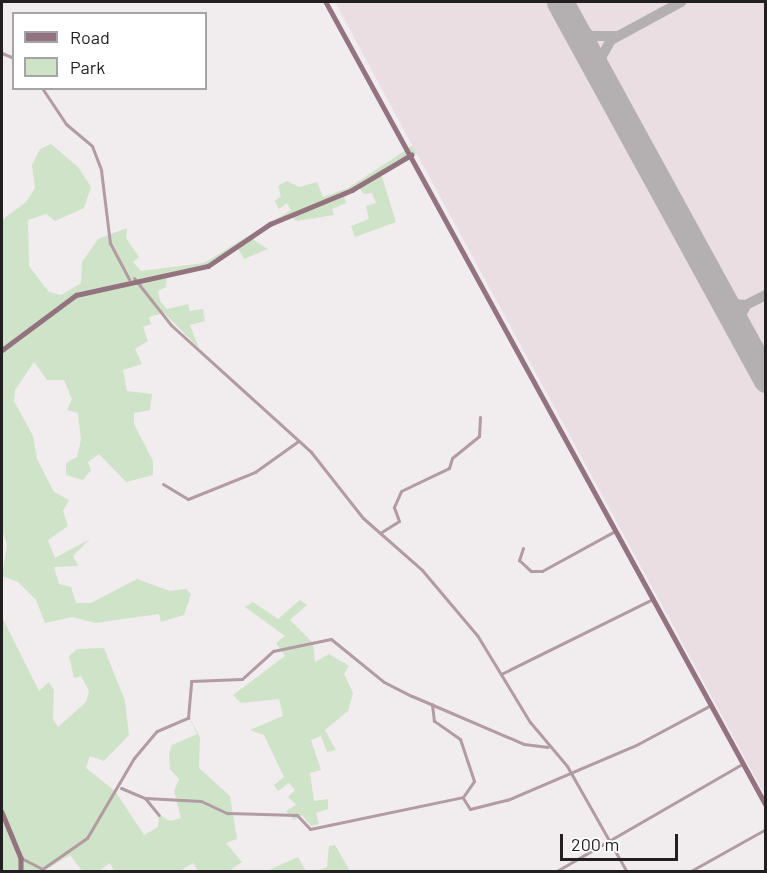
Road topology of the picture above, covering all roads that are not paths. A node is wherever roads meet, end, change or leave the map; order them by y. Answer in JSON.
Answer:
{"nodes":[{"id":1,"x":326,"y":2,"type":"edge"},
{"id":2,"x":43,"y":90,"type":"edge"},
{"id":3,"x":411,"y":155,"type":"junction"},
{"id":4,"x":132,"y":279,"type":"junction"},
{"id":5,"x":2,"y":350,"type":"edge"},
{"id":6,"x":480,"y":417,"type":"dead end"},
{"id":7,"x":297,"y":442,"type":"junction"},
{"id":8,"x":163,"y":484,"type":"dead end"},
{"id":9,"x":615,"y":531,"type":"junction"},
{"id":10,"x":380,"y":533,"type":"junction"},
{"id":11,"x":523,"y":548,"type":"dead end"},
{"id":12,"x":653,"y":599,"type":"junction"},
{"id":13,"x":501,"y":674,"type":"junction"},
{"id":14,"x":432,"y":704,"type":"junction"},
{"id":15,"x":711,"y":705,"type":"junction"},
{"id":16,"x":548,"y":747,"type":"junction"},
{"id":17,"x":742,"y":764,"type":"junction"},
{"id":18,"x":572,"y":774,"type":"junction"},
{"id":19,"x":121,"y":788,"type":"junction"},
{"id":20,"x":463,"y":797,"type":"junction"},
{"id":21,"x":145,"y":798,"type":"junction"},
{"id":22,"x":765,"y":804,"type":"edge"},
{"id":23,"x":2,"y":812,"type":"edge"},
{"id":24,"x":159,"y":815,"type":"dead end"},
{"id":25,"x":765,"y":829,"type":"edge"},
{"id":26,"x":607,"y":842,"type":"junction"},
{"id":27,"x":21,"y":858,"type":"junction"},
{"id":28,"x":43,"y":868,"type":"junction"},
{"id":29,"x":21,"y":872,"type":"edge"},
{"id":30,"x":38,"y":872,"type":"edge"},
{"id":31,"x":555,"y":872,"type":"edge"},
{"id":32,"x":627,"y":872,"type":"edge"},
{"id":33,"x":689,"y":872,"type":"edge"}],
"edges":[{"from":1,"to":3,"type":"street"},
{"from":2,"to":4,"type":"street"},
{"from":3,"to":4,"type":"street"},
{"from":3,"to":9,"type":"street"},
{"from":4,"to":5,"type":"street"},
{"from":4,"to":7,"type":"street"},
{"from":6,"to":10,"type":"street"},
{"from":7,"to":8,"type":"street"},
{"from":7,"to":10,"type":"street"},
{"from":9,"to":11,"type":"street"},
{"from":9,"to":12,"type":"street"},
{"from":10,"to":13,"type":"street"},
{"from":12,"to":13,"type":"street"},
{"from":12,"to":15,"type":"street"},
{"from":13,"to":16,"type":"street"},
{"from":14,"to":16,"type":"street"},
{"from":14,"to":19,"type":"street"},
{"from":14,"to":20,"type":"street"},
{"from":15,"to":17,"type":"street"},
{"from":15,"to":18,"type":"street"},
{"from":16,"to":18,"type":"street"},
{"from":17,"to":22,"type":"street"},
{"from":17,"to":26,"type":"street"},
{"from":18,"to":20,"type":"street"},
{"from":18,"to":26,"type":"street"},
{"from":19,"to":21,"type":"street"},
{"from":19,"to":28,"type":"street"},
{"from":20,"to":21,"type":"street"},
{"from":21,"to":24,"type":"street"},
{"from":23,"to":27,"type":"street"},
{"from":25,"to":33,"type":"street"},
{"from":26,"to":31,"type":"street"},
{"from":26,"to":32,"type":"street"},
{"from":27,"to":28,"type":"street"},
{"from":27,"to":29,"type":"street"},
{"from":28,"to":30,"type":"street"}]}
